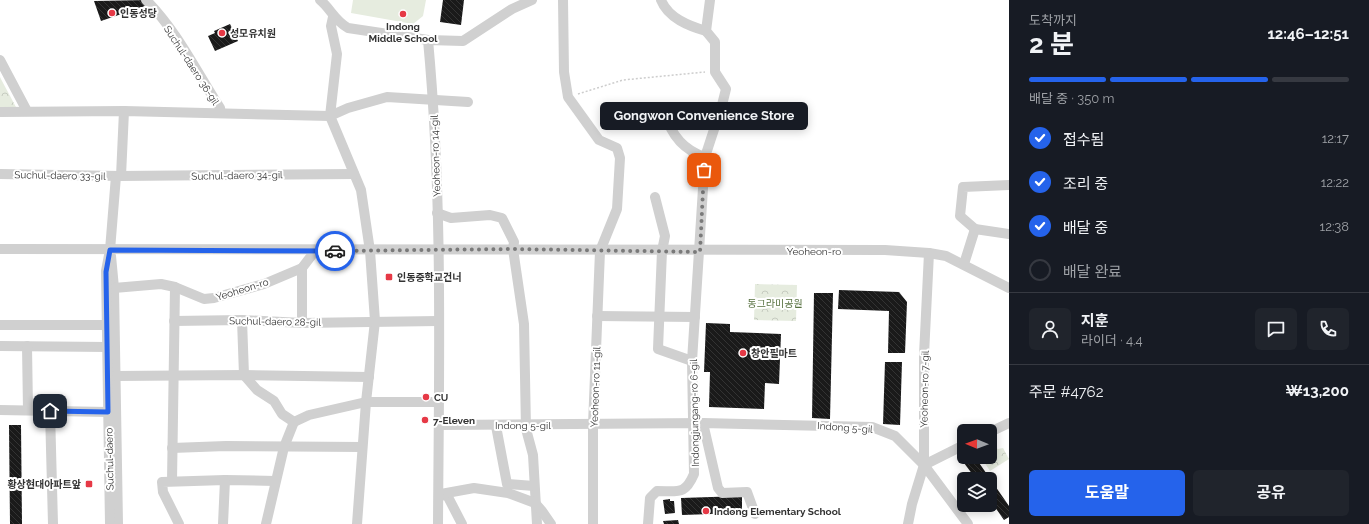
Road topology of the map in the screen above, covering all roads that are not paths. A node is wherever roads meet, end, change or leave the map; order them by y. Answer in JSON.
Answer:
{"nodes":[{"id":1,"x":146,"y":0,"type":"edge"},
{"id":2,"x":320,"y":0,"type":"edge"},
{"id":3,"x":532,"y":0,"type":"edge"},
{"id":4,"x":563,"y":0,"type":"edge"},
{"id":5,"x":661,"y":0,"type":"edge"},
{"id":6,"x":710,"y":0,"type":"edge"},
{"id":7,"x":333,"y":17,"type":"junction"},
{"id":8,"x":706,"y":31,"type":"junction"},
{"id":9,"x":428,"y":40,"type":"junction"},
{"id":10,"x":0,"y":60,"type":"edge"},
{"id":11,"x":433,"y":99,"type":"junction"},
{"id":12,"x":468,"y":102,"type":"dead end"},
{"id":13,"x":124,"y":111,"type":"junction"},
{"id":14,"x":0,"y":112,"type":"edge"},
{"id":15,"x":27,"y":112,"type":"junction"},
{"id":16,"x":221,"y":113,"type":"junction"},
{"id":17,"x":665,"y":113,"type":"dead end"},
{"id":18,"x":330,"y":116,"type":"junction"},
{"id":19,"x":705,"y":157,"type":"junction"},
{"id":20,"x":0,"y":174,"type":"edge"},
{"id":21,"x":354,"y":174,"type":"junction"},
{"id":22,"x":118,"y":176,"type":"junction"},
{"id":23,"x":1009,"y":185,"type":"edge"},
{"id":24,"x":655,"y":197,"type":"dead end"},
{"id":25,"x":437,"y":213,"type":"junction"},
{"id":26,"x":975,"y":229,"type":"junction"},
{"id":27,"x":1009,"y":234,"type":"edge"},
{"id":28,"x":513,"y":249,"type":"junction"},
{"id":29,"x":0,"y":250,"type":"edge"},
{"id":30,"x":110,"y":250,"type":"junction"},
{"id":31,"x":439,"y":250,"type":"junction"},
{"id":32,"x":315,"y":251,"type":"junction"},
{"id":33,"x":370,"y":251,"type":"junction"},
{"id":34,"x":600,"y":251,"type":"junction"},
{"id":35,"x":662,"y":251,"type":"junction"},
{"id":36,"x":700,"y":252,"type":"junction"},
{"id":37,"x":929,"y":253,"type":"junction"},
{"id":38,"x":964,"y":264,"type":"junction"},
{"id":39,"x":302,"y":268,"type":"junction"},
{"id":40,"x":175,"y":287,"type":"junction"},
{"id":41,"x":114,"y":288,"type":"junction"},
{"id":42,"x":1009,"y":288,"type":"edge"},
{"id":43,"x":597,"y":316,"type":"junction"},
{"id":44,"x":659,"y":317,"type":"junction"},
{"id":45,"x":695,"y":317,"type":"junction"},
{"id":46,"x":174,"y":320,"type":"junction"},
{"id":47,"x":242,"y":320,"type":"junction"},
{"id":48,"x":375,"y":321,"type":"junction"},
{"id":49,"x":438,"y":321,"type":"junction"},
{"id":50,"x":302,"y":323,"type":"junction"},
{"id":51,"x":0,"y":325,"type":"edge"},
{"id":52,"x":107,"y":326,"type":"junction"},
{"id":53,"x":0,"y":346,"type":"edge"},
{"id":54,"x":27,"y":346,"type":"junction"},
{"id":55,"x":108,"y":347,"type":"junction"},
{"id":56,"x":692,"y":361,"type":"junction"},
{"id":57,"x":173,"y":375,"type":"junction"},
{"id":58,"x":244,"y":375,"type":"junction"},
{"id":59,"x":116,"y":376,"type":"junction"},
{"id":60,"x":369,"y":376,"type":"junction"},
{"id":61,"x":366,"y":402,"type":"junction"},
{"id":62,"x":438,"y":402,"type":"junction"},
{"id":63,"x":0,"y":410,"type":"edge"},
{"id":64,"x":28,"y":410,"type":"junction"},
{"id":65,"x":50,"y":411,"type":"junction"},
{"id":66,"x":108,"y":412,"type":"junction"},
{"id":67,"x":294,"y":422,"type":"junction"},
{"id":68,"x":1009,"y":422,"type":"edge"},
{"id":69,"x":703,"y":423,"type":"junction"},
{"id":70,"x":692,"y":424,"type":"junction"},
{"id":71,"x":438,"y":425,"type":"junction"},
{"id":72,"x":594,"y":425,"type":"junction"},
{"id":73,"x":496,"y":426,"type":"junction"},
{"id":74,"x":526,"y":426,"type":"junction"},
{"id":75,"x":997,"y":428,"type":"edge"},
{"id":76,"x":284,"y":447,"type":"junction"},
{"id":77,"x":362,"y":447,"type":"junction"},
{"id":78,"x":172,"y":448,"type":"junction"},
{"id":79,"x":957,"y":448,"type":"edge"},
{"id":80,"x":924,"y":465,"type":"junction"},
{"id":81,"x":225,"y":480,"type":"junction"},
{"id":82,"x":172,"y":481,"type":"junction"},
{"id":83,"x":275,"y":481,"type":"junction"},
{"id":84,"x":534,"y":486,"type":"junction"},
{"id":85,"x":440,"y":493,"type":"junction"},
{"id":86,"x":535,"y":503,"type":"junction"},
{"id":87,"x":755,"y":514,"type":"dead end"},
{"id":88,"x":53,"y":524,"type":"edge"},
{"id":89,"x":110,"y":524,"type":"edge"},
{"id":90,"x":118,"y":524,"type":"edge"},
{"id":91,"x":179,"y":524,"type":"edge"},
{"id":92,"x":223,"y":524,"type":"edge"},
{"id":93,"x":266,"y":524,"type":"edge"},
{"id":94,"x":357,"y":524,"type":"edge"},
{"id":95,"x":438,"y":524,"type":"edge"},
{"id":96,"x":462,"y":524,"type":"edge"},
{"id":97,"x":537,"y":524,"type":"edge"},
{"id":98,"x":551,"y":524,"type":"edge"},
{"id":99,"x":593,"y":524,"type":"edge"},
{"id":100,"x":648,"y":524,"type":"edge"},
{"id":101,"x":908,"y":524,"type":"edge"},
{"id":102,"x":968,"y":524,"type":"edge"}],
"edges":[{"from":1,"to":16,"type":"street","name":"Suchul-daero 36-gil"},
{"from":2,"to":7,"type":"street"},
{"from":3,"to":9,"type":"street"},
{"from":4,"to":34,"type":"street"},
{"from":5,"to":8,"type":"street"},
{"from":6,"to":8,"type":"street"},
{"from":7,"to":9,"type":"street"},
{"from":7,"to":18,"type":"street"},
{"from":8,"to":19,"type":"street","name":"Indongjungang-ro 6-gil"},
{"from":9,"to":11,"type":"street","name":"Yeoheon-ro 14-gil"},
{"from":10,"to":15,"type":"street"},
{"from":11,"to":12,"type":"street"},
{"from":11,"to":18,"type":"street"},
{"from":11,"to":25,"type":"street","name":"Yeoheon-ro 14-gil"},
{"from":13,"to":15,"type":"street","name":"Suchul-daero 36-gil"},
{"from":13,"to":16,"type":"street","name":"Suchul-daero 36-gil"},
{"from":13,"to":22,"type":"street","name":"Suchul-daero"},
{"from":14,"to":15,"type":"street","name":"Suchul-daero 36-gil"},
{"from":16,"to":18,"type":"street","name":"Suchul-daero 36-gil"},
{"from":17,"to":19,"type":"street"},
{"from":18,"to":21,"type":"street"},
{"from":19,"to":36,"type":"street","name":"Indongjungang-ro 6-gil"},
{"from":20,"to":22,"type":"street","name":"Suchul-daero 33-gil"},
{"from":21,"to":22,"type":"street","name":"Suchul-daero 34-gil"},
{"from":21,"to":33,"type":"street"},
{"from":22,"to":30,"type":"street","name":"Suchul-daero"},
{"from":23,"to":26,"type":"street"},
{"from":24,"to":35,"type":"street"},
{"from":25,"to":28,"type":"street"},
{"from":25,"to":31,"type":"street","name":"Yeoheon-ro 14-gil"},
{"from":26,"to":27,"type":"street"},
{"from":26,"to":38,"type":"street"},
{"from":28,"to":31,"type":"street","name":"Yeoheon-ro"},
{"from":28,"to":34,"type":"street","name":"Yeoheon-ro"},
{"from":28,"to":74,"type":"street"},
{"from":29,"to":30,"type":"street","name":"Yeoheon-ro"},
{"from":30,"to":32,"type":"street","name":"Yeoheon-ro"},
{"from":30,"to":41,"type":"street","name":"Suchul-daero"},
{"from":30,"to":52,"type":"street","name":"Suchul-daero"},
{"from":31,"to":33,"type":"street","name":"Yeoheon-ro"},
{"from":31,"to":49,"type":"street","name":"Yeoheon-ro 14-gil"},
{"from":32,"to":33,"type":"street","name":"Yeoheon-ro"},
{"from":32,"to":39,"type":"street","name":"Yeoheon-ro"},
{"from":33,"to":48,"type":"street"},
{"from":34,"to":35,"type":"street","name":"Yeoheon-ro"},
{"from":34,"to":43,"type":"street","name":"Yeoheon-ro 11-gil"},
{"from":35,"to":36,"type":"street","name":"Yeoheon-ro"},
{"from":35,"to":44,"type":"street"},
{"from":36,"to":37,"type":"street","name":"Yeoheon-ro"},
{"from":36,"to":45,"type":"street","name":"Indongjungang-ro 6-gil"},
{"from":37,"to":38,"type":"street","name":"Yeoheon-ro"},
{"from":37,"to":80,"type":"street","name":"Yeoheon-ro 7-gil"},
{"from":38,"to":42,"type":"street","name":"Yeoheon-ro"},
{"from":39,"to":40,"type":"street","name":"Yeoheon-ro"},
{"from":39,"to":50,"type":"street"},
{"from":40,"to":41,"type":"street","name":"Yeoheon-ro"},
{"from":40,"to":46,"type":"street"},
{"from":41,"to":59,"type":"street","name":"Suchul-daero"},
{"from":43,"to":44,"type":"street"},
{"from":43,"to":72,"type":"street","name":"Yeoheon-ro 11-gil"},
{"from":44,"to":45,"type":"street"},
{"from":44,"to":56,"type":"street"},
{"from":45,"to":56,"type":"street","name":"Indongjungang-ro 6-gil"},
{"from":46,"to":47,"type":"street","name":"Suchul-daero 28-gil"},
{"from":46,"to":57,"type":"street"},
{"from":47,"to":50,"type":"street","name":"Suchul-daero 28-gil"},
{"from":47,"to":58,"type":"street"},
{"from":48,"to":49,"type":"street","name":"Suchul-daero 28-gil"},
{"from":48,"to":50,"type":"street","name":"Suchul-daero 28-gil"},
{"from":48,"to":60,"type":"street"},
{"from":49,"to":62,"type":"street","name":"Yeoheon-ro 14-gil"},
{"from":51,"to":52,"type":"street"},
{"from":52,"to":55,"type":"street","name":"Suchul-daero"},
{"from":53,"to":54,"type":"street"},
{"from":54,"to":55,"type":"street"},
{"from":54,"to":64,"type":"street"},
{"from":55,"to":66,"type":"street","name":"Suchul-daero"},
{"from":56,"to":70,"type":"street","name":"Indongjungang-ro 6-gil"},
{"from":57,"to":58,"type":"street"},
{"from":57,"to":59,"type":"street"},
{"from":57,"to":78,"type":"street"},
{"from":58,"to":60,"type":"street"},
{"from":58,"to":67,"type":"street"},
{"from":59,"to":90,"type":"street","name":"Suchul-daero"},
{"from":60,"to":61,"type":"street"},
{"from":61,"to":62,"type":"street"},
{"from":61,"to":67,"type":"street"},
{"from":61,"to":77,"type":"street"},
{"from":62,"to":71,"type":"street","name":"Yeoheon-ro 14-gil"},
{"from":63,"to":64,"type":"street"},
{"from":64,"to":65,"type":"street"},
{"from":65,"to":66,"type":"street"},
{"from":65,"to":88,"type":"street"},
{"from":66,"to":89,"type":"street","name":"Suchul-daero"},
{"from":67,"to":76,"type":"street"},
{"from":68,"to":75,"type":"street"},
{"from":69,"to":70,"type":"street","name":"Indong 5-gil"},
{"from":69,"to":80,"type":"street","name":"Indong 5-gil"},
{"from":69,"to":87,"type":"street"},
{"from":70,"to":72,"type":"street","name":"Indong 5-gil"},
{"from":70,"to":100,"type":"street","name":"Indongjungang-ro 6-gil"},
{"from":71,"to":73,"type":"street","name":"Indong 5-gil"},
{"from":71,"to":85,"type":"street","name":"Yeoheon-ro 14-gil"},
{"from":72,"to":74,"type":"street","name":"Indong 5-gil"},
{"from":72,"to":99,"type":"street","name":"Yeoheon-ro 11-gil"},
{"from":73,"to":74,"type":"street","name":"Indong 5-gil"},
{"from":73,"to":84,"type":"street"},
{"from":74,"to":84,"type":"street"},
{"from":76,"to":77,"type":"street"},
{"from":76,"to":78,"type":"street"},
{"from":76,"to":83,"type":"street"},
{"from":77,"to":94,"type":"street"},
{"from":78,"to":82,"type":"street"},
{"from":79,"to":80,"type":"street"},
{"from":80,"to":101,"type":"street","name":"Yeoheon-ro 7-gil"},
{"from":80,"to":102,"type":"street","name":"Indong 5-gil"},
{"from":81,"to":82,"type":"street"},
{"from":81,"to":83,"type":"street"},
{"from":81,"to":92,"type":"street"},
{"from":82,"to":91,"type":"street"},
{"from":83,"to":93,"type":"street"},
{"from":84,"to":86,"type":"street"},
{"from":85,"to":86,"type":"street"},
{"from":85,"to":95,"type":"street","name":"Yeoheon-ro 14-gil"},
{"from":85,"to":96,"type":"street"},
{"from":86,"to":97,"type":"street"},
{"from":86,"to":98,"type":"street"}]}
